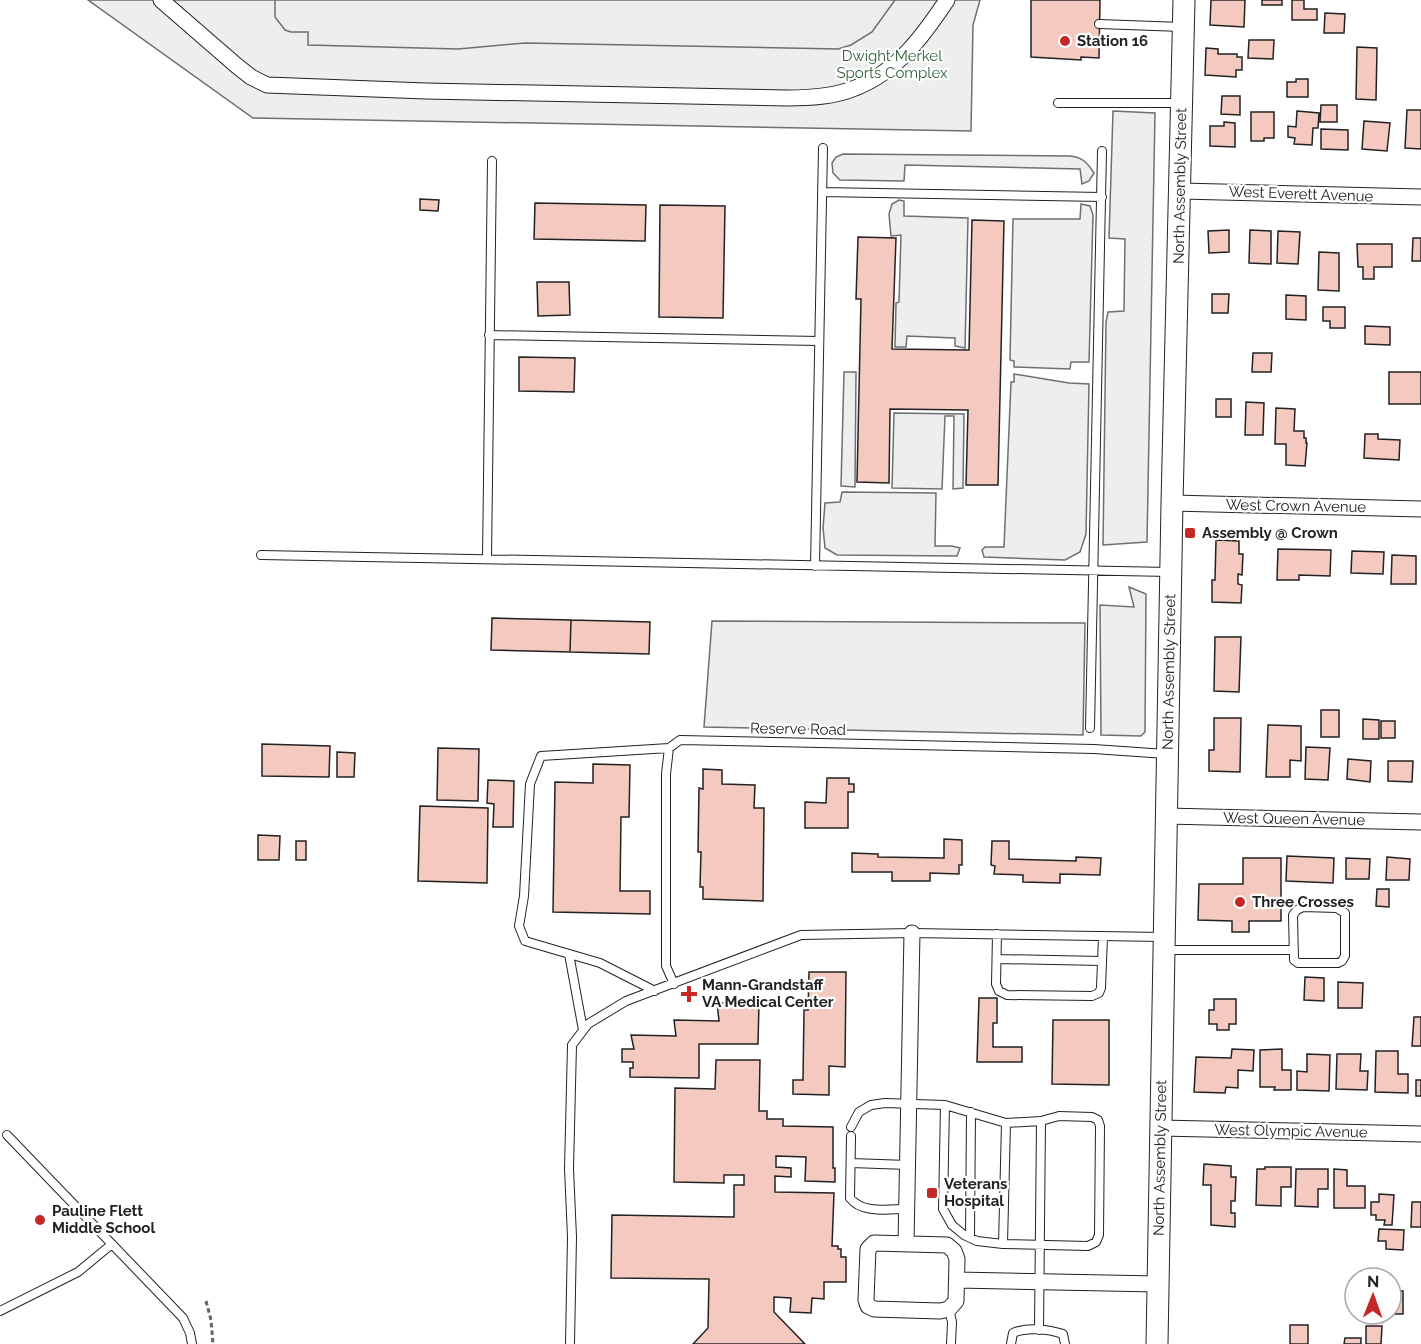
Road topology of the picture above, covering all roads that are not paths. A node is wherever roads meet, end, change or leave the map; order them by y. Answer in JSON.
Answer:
{"nodes":[{"id":1,"x":161,"y":0,"type":"edge"},
{"id":2,"x":947,"y":0,"type":"edge"},
{"id":3,"x":1184,"y":0,"type":"edge"},
{"id":4,"x":1099,"y":24,"type":"dead end"},
{"id":5,"x":1183,"y":27,"type":"junction"},
{"id":6,"x":1058,"y":103,"type":"dead end"},
{"id":7,"x":1182,"y":103,"type":"junction"},
{"id":8,"x":823,"y":148,"type":"dead end"},
{"id":9,"x":1102,"y":151,"type":"dead end"},
{"id":10,"x":492,"y":161,"type":"dead end"},
{"id":11,"x":1180,"y":191,"type":"junction"},
{"id":12,"x":822,"y":192,"type":"junction"},
{"id":13,"x":1102,"y":197,"type":"junction"},
{"id":14,"x":1421,"y":197,"type":"edge"},
{"id":15,"x":489,"y":335,"type":"junction"},
{"id":16,"x":819,"y":340,"type":"junction"},
{"id":17,"x":1172,"y":503,"type":"junction"},
{"id":18,"x":1421,"y":509,"type":"edge"},
{"id":19,"x":261,"y":555,"type":"dead end"},
{"id":20,"x":487,"y":559,"type":"junction"},
{"id":21,"x":815,"y":566,"type":"junction"},
{"id":22,"x":1094,"y":571,"type":"junction"},
{"id":23,"x":1171,"y":572,"type":"junction"},
{"id":24,"x":1090,"y":728,"type":"dead end"},
{"id":25,"x":669,"y":748,"type":"junction"},
{"id":26,"x":1167,"y":754,"type":"junction"},
{"id":27,"x":1166,"y":816,"type":"junction"},
{"id":28,"x":1421,"y":822,"type":"edge"},
{"id":29,"x":912,"y":933,"type":"junction"},
{"id":30,"x":997,"y":934,"type":"junction"},
{"id":31,"x":1103,"y":936,"type":"junction"},
{"id":32,"x":1164,"y":943,"type":"junction"},
{"id":33,"x":1294,"y":950,"type":"junction"},
{"id":34,"x":569,"y":954,"type":"junction"},
{"id":35,"x":997,"y":959,"type":"junction"},
{"id":36,"x":1102,"y":961,"type":"junction"},
{"id":37,"x":674,"y":984,"type":"junction"},
{"id":38,"x":655,"y":991,"type":"junction"},
{"id":39,"x":583,"y":1030,"type":"junction"},
{"id":40,"x":909,"y":1104,"type":"junction"},
{"id":41,"x":945,"y":1105,"type":"junction"},
{"id":42,"x":971,"y":1112,"type":"junction"},
{"id":43,"x":1041,"y":1121,"type":"junction"},
{"id":44,"x":1006,"y":1123,"type":"junction"},
{"id":45,"x":1161,"y":1128,"type":"junction"},
{"id":46,"x":1421,"y":1134,"type":"edge"},
{"id":47,"x":7,"y":1135,"type":"dead end"},
{"id":48,"x":851,"y":1163,"type":"junction"},
{"id":49,"x":908,"y":1165,"type":"junction"},
{"id":50,"x":907,"y":1209,"type":"junction"},
{"id":51,"x":970,"y":1238,"type":"junction"},
{"id":52,"x":906,"y":1243,"type":"junction"},
{"id":53,"x":112,"y":1244,"type":"junction"},
{"id":54,"x":1003,"y":1245,"type":"junction"},
{"id":55,"x":1041,"y":1245,"type":"junction"},
{"id":56,"x":957,"y":1280,"type":"junction"},
{"id":57,"x":1041,"y":1283,"type":"junction"},
{"id":58,"x":1158,"y":1284,"type":"junction"},
{"id":59,"x":949,"y":1309,"type":"junction"},
{"id":60,"x":0,"y":1311,"type":"edge"},
{"id":61,"x":1039,"y":1330,"type":"junction"},
{"id":62,"x":192,"y":1344,"type":"edge"},
{"id":63,"x":570,"y":1344,"type":"edge"},
{"id":64,"x":951,"y":1344,"type":"edge"},
{"id":65,"x":1011,"y":1344,"type":"edge"},
{"id":66,"x":1065,"y":1344,"type":"edge"},
{"id":67,"x":1157,"y":1344,"type":"edge"}],
"edges":[{"from":1,"to":2,"type":"street"},
{"from":3,"to":5,"type":"main road","name":"North Assembly Street"},
{"from":4,"to":5,"type":"lane"},
{"from":5,"to":7,"type":"main road","name":"North Assembly Street"},
{"from":6,"to":7,"type":"lane"},
{"from":7,"to":11,"type":"main road","name":"North Assembly Street"},
{"from":8,"to":12,"type":"lane"},
{"from":9,"to":13,"type":"lane"},
{"from":10,"to":15,"type":"lane"},
{"from":11,"to":14,"type":"street","name":"West Everett Avenue"},
{"from":11,"to":17,"type":"main road","name":"North Assembly Street"},
{"from":12,"to":13,"type":"lane"},
{"from":12,"to":16,"type":"lane"},
{"from":13,"to":22,"type":"lane"},
{"from":15,"to":16,"type":"lane"},
{"from":15,"to":20,"type":"lane"},
{"from":16,"to":21,"type":"lane"},
{"from":17,"to":18,"type":"street","name":"West Crown Avenue"},
{"from":17,"to":23,"type":"main road","name":"North Assembly Street"},
{"from":19,"to":20,"type":"lane"},
{"from":20,"to":21,"type":"lane"},
{"from":21,"to":22,"type":"lane"},
{"from":22,"to":23,"type":"lane"},
{"from":22,"to":24,"type":"lane"},
{"from":23,"to":26,"type":"main road","name":"North Assembly Street"},
{"from":25,"to":26,"type":"lane","name":"Reserve Road"},
{"from":25,"to":34,"type":"lane","name":"Reserve Road"},
{"from":25,"to":37,"type":"lane"},
{"from":26,"to":27,"type":"main road","name":"North Assembly Street"},
{"from":27,"to":28,"type":"street","name":"West Queen Avenue"},
{"from":27,"to":32,"type":"main road","name":"North Assembly Street"},
{"from":29,"to":30,"type":"lane"},
{"from":29,"to":37,"type":"lane"},
{"from":29,"to":40,"type":"street"},
{"from":30,"to":31,"type":"lane"},
{"from":30,"to":35,"type":"lane"},
{"from":31,"to":32,"type":"lane"},
{"from":31,"to":36,"type":"lane"},
{"from":32,"to":33,"type":"lane"},
{"from":32,"to":45,"type":"main road","name":"North Assembly Street"},
{"from":33,"to":33,"type":"lane"},
{"from":34,"to":38,"type":"lane"},
{"from":34,"to":39,"type":"lane"},
{"from":35,"to":36,"type":"lane"},
{"from":35,"to":36,"type":"lane"},
{"from":37,"to":38,"type":"lane"},
{"from":38,"to":39,"type":"lane"},
{"from":39,"to":63,"type":"lane"},
{"from":40,"to":41,"type":"lane"},
{"from":40,"to":48,"type":"lane"},
{"from":40,"to":49,"type":"street"},
{"from":41,"to":42,"type":"lane"},
{"from":41,"to":51,"type":"lane"},
{"from":42,"to":44,"type":"lane"},
{"from":42,"to":51,"type":"lane"},
{"from":43,"to":44,"type":"lane"},
{"from":43,"to":55,"type":"lane"},
{"from":43,"to":55,"type":"lane"},
{"from":44,"to":54,"type":"lane"},
{"from":45,"to":46,"type":"street","name":"West Olympic Avenue"},
{"from":45,"to":58,"type":"main road","name":"North Assembly Street"},
{"from":47,"to":53,"type":"lane"},
{"from":48,"to":49,"type":"lane"},
{"from":48,"to":50,"type":"lane"},
{"from":49,"to":50,"type":"street"},
{"from":50,"to":52,"type":"street"},
{"from":51,"to":54,"type":"lane"},
{"from":52,"to":56,"type":"street"},
{"from":52,"to":59,"type":"street"},
{"from":53,"to":60,"type":"lane"},
{"from":53,"to":62,"type":"lane"},
{"from":54,"to":55,"type":"lane"},
{"from":55,"to":57,"type":"lane"},
{"from":56,"to":57,"type":"street"},
{"from":56,"to":59,"type":"street"},
{"from":57,"to":58,"type":"street"},
{"from":57,"to":61,"type":"lane"},
{"from":58,"to":67,"type":"main road","name":"North Assembly Street"},
{"from":59,"to":64,"type":"lane"},
{"from":61,"to":65,"type":"lane"},
{"from":61,"to":66,"type":"lane"}]}
